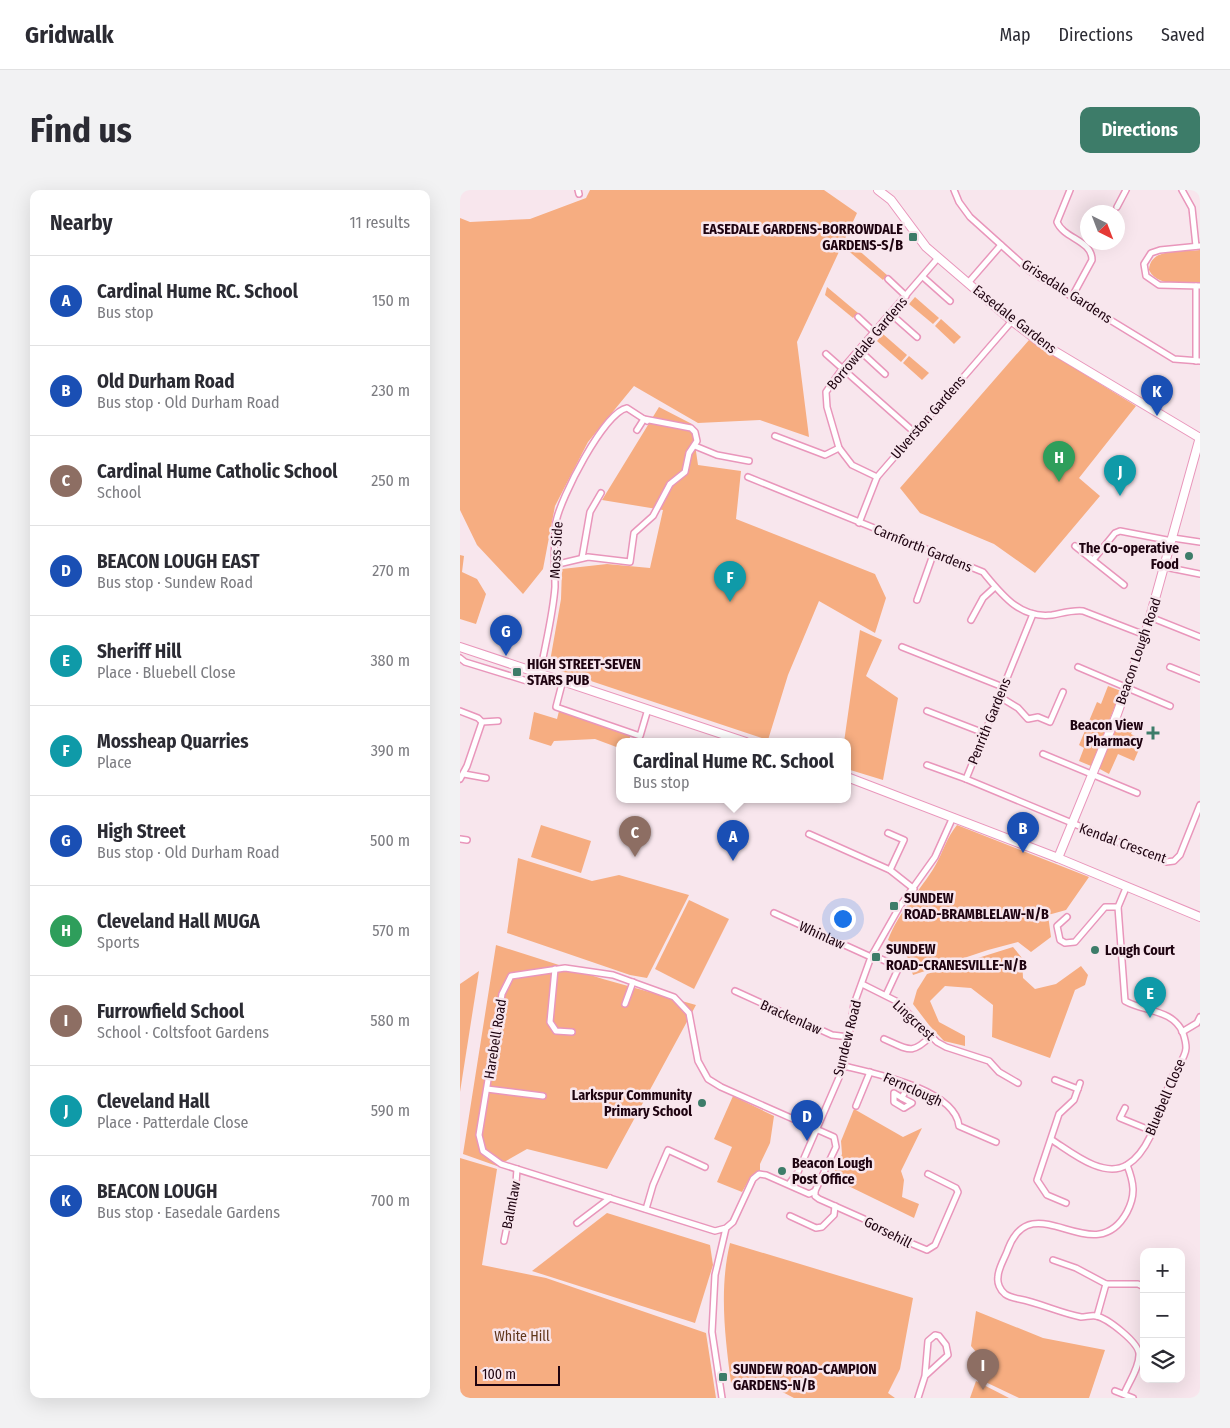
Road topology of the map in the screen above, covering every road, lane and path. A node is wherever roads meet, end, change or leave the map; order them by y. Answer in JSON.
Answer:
{"nodes":[{"id":1,"x":878,"y":190,"type":"edge"},
{"id":2,"x":954,"y":190,"type":"edge"},
{"id":3,"x":1070,"y":190,"type":"edge"},
{"id":4,"x":1126,"y":190,"type":"edge"},
{"id":5,"x":1182,"y":190,"type":"edge"},
{"id":6,"x":1118,"y":205,"type":"edge"},
{"id":7,"x":1001,"y":245,"type":"junction"},
{"id":8,"x":1198,"y":246,"type":"edge"},
{"id":9,"x":938,"y":258,"type":"junction"},
{"id":10,"x":923,"y":277,"type":"junction"},
{"id":11,"x":888,"y":279,"type":"dead end"},
{"id":12,"x":968,"y":284,"type":"junction"},
{"id":13,"x":1198,"y":286,"type":"edge"},
{"id":14,"x":1073,"y":295,"type":"junction"},
{"id":15,"x":906,"y":296,"type":"junction"},
{"id":16,"x":950,"y":301,"type":"dead end"},
{"id":17,"x":891,"y":314,"type":"junction"},
{"id":18,"x":858,"y":317,"type":"dead end"},
{"id":19,"x":1012,"y":321,"type":"junction"},
{"id":20,"x":874,"y":332,"type":"junction"},
{"id":21,"x":918,"y":337,"type":"dead end"},
{"id":22,"x":859,"y":350,"type":"junction"},
{"id":23,"x":826,"y":354,"type":"dead end"},
{"id":24,"x":1198,"y":361,"type":"edge"},
{"id":25,"x":842,"y":369,"type":"junction"},
{"id":26,"x":886,"y":374,"type":"dead end"},
{"id":27,"x":646,"y":420,"type":"junction"},
{"id":28,"x":638,"y":430,"type":"dead end"},
{"id":29,"x":914,"y":432,"type":"junction"},
{"id":30,"x":775,"y":436,"type":"dead end"},
{"id":31,"x":1200,"y":438,"type":"edge"},
{"id":32,"x":695,"y":446,"type":"junction"},
{"id":33,"x":839,"y":448,"type":"junction"},
{"id":34,"x":749,"y":461,"type":"dead end"},
{"id":35,"x":1192,"y":468,"type":"junction"},
{"id":36,"x":1200,"y":472,"type":"edge"},
{"id":37,"x":748,"y":477,"type":"dead end"},
{"id":38,"x":877,"y":477,"type":"junction"},
{"id":39,"x":600,"y":493,"type":"dead end"},
{"id":40,"x":859,"y":523,"type":"junction"},
{"id":41,"x":1173,"y":540,"type":"junction"},
{"id":42,"x":1200,"y":542,"type":"edge"},
{"id":43,"x":1075,"y":546,"type":"dead end"},
{"id":44,"x":934,"y":552,"type":"junction"},
{"id":45,"x":582,"y":558,"type":"junction"},
{"id":46,"x":1093,"y":560,"type":"junction"},
{"id":47,"x":554,"y":565,"type":"junction"},
{"id":48,"x":1165,"y":567,"type":"junction"},
{"id":49,"x":1200,"y":574,"type":"edge"},
{"id":50,"x":1124,"y":585,"type":"dead end"},
{"id":51,"x":996,"y":587,"type":"junction"},
{"id":52,"x":918,"y":600,"type":"dead end"},
{"id":53,"x":1033,"y":614,"type":"junction"},
{"id":54,"x":1150,"y":616,"type":"junction"},
{"id":55,"x":971,"y":620,"type":"dead end"},
{"id":56,"x":1145,"y":635,"type":"junction"},
{"id":57,"x":1200,"y":637,"type":"edge"},
{"id":58,"x":902,"y":647,"type":"dead end"},
{"id":59,"x":460,"y":648,"type":"edge"},
{"id":60,"x":460,"y":658,"type":"edge"},
{"id":61,"x":1078,"y":667,"type":"dead end"},
{"id":62,"x":1170,"y":667,"type":"dead end"},
{"id":63,"x":540,"y":674,"type":"junction"},
{"id":64,"x":1200,"y":679,"type":"edge"},
{"id":65,"x":563,"y":680,"type":"junction"},
{"id":66,"x":527,"y":681,"type":"dead end"},
{"id":67,"x":1003,"y":687,"type":"junction"},
{"id":68,"x":1126,"y":688,"type":"junction"},
{"id":69,"x":1063,"y":692,"type":"dead end"},
{"id":70,"x":1000,"y":697,"type":"junction"},
{"id":71,"x":1170,"y":706,"type":"dead end"},
{"id":72,"x":648,"y":708,"type":"junction"},
{"id":73,"x":460,"y":711,"type":"edge"},
{"id":74,"x":927,"y":711,"type":"dead end"},
{"id":75,"x":498,"y":721,"type":"dead end"},
{"id":76,"x":482,"y":722,"type":"junction"},
{"id":77,"x":984,"y":733,"type":"junction"},
{"id":78,"x":734,"y":738,"type":"edge"},
{"id":79,"x":1043,"y":754,"type":"dead end"},
{"id":80,"x":927,"y":765,"type":"dead end"},
{"id":81,"x":1091,"y":774,"type":"junction"},
{"id":82,"x":462,"y":776,"type":"edge"},
{"id":83,"x":486,"y":778,"type":"dead end"},
{"id":84,"x":851,"y":779,"type":"edge"},
{"id":85,"x":966,"y":779,"type":"junction"},
{"id":86,"x":1136,"y":793,"type":"dead end"},
{"id":87,"x":1200,"y":805,"type":"edge"},
{"id":88,"x":953,"y":816,"type":"junction"},
{"id":89,"x":1071,"y":824,"type":"junction"},
{"id":90,"x":888,"y":833,"type":"dead end"},
{"id":91,"x":808,"y":834,"type":"dead end"},
{"id":92,"x":460,"y":839,"type":"edge"},
{"id":93,"x":466,"y":840,"type":"dead end"},
{"id":94,"x":1058,"y":858,"type":"junction"},
{"id":95,"x":890,"y":870,"type":"junction"},
{"id":96,"x":1126,"y":888,"type":"junction"},
{"id":97,"x":914,"y":889,"type":"junction"},
{"id":98,"x":1118,"y":907,"type":"junction"},
{"id":99,"x":774,"y":913,"type":"dead end"},
{"id":100,"x":1200,"y":917,"type":"edge"},
{"id":101,"x":1067,"y":918,"type":"dead end"},
{"id":102,"x":872,"y":956,"type":"junction"},
{"id":103,"x":555,"y":969,"type":"junction"},
{"id":104,"x":633,"y":982,"type":"junction"},
{"id":105,"x":862,"y":984,"type":"junction"},
{"id":106,"x":735,"y":991,"type":"dead end"},
{"id":107,"x":886,"y":995,"type":"junction"},
{"id":108,"x":626,"y":1004,"type":"dead end"},
{"id":109,"x":1200,"y":1017,"type":"edge"},
{"id":110,"x":572,"y":1032,"type":"dead end"},
{"id":111,"x":1182,"y":1032,"type":"junction"},
{"id":112,"x":931,"y":1036,"type":"junction"},
{"id":113,"x":849,"y":1037,"type":"junction"},
{"id":114,"x":884,"y":1039,"type":"dead end"},
{"id":115,"x":844,"y":1066,"type":"junction"},
{"id":116,"x":870,"y":1072,"type":"junction"},
{"id":117,"x":1055,"y":1080,"type":"dead end"},
{"id":118,"x":1018,"y":1083,"type":"dead end"},
{"id":119,"x":908,"y":1085,"type":"junction"},
{"id":120,"x":486,"y":1089,"type":"junction"},
{"id":121,"x":543,"y":1096,"type":"dead end"},
{"id":122,"x":902,"y":1098,"type":"dead end"},
{"id":123,"x":856,"y":1106,"type":"dead end"},
{"id":124,"x":1125,"y":1108,"type":"dead end"},
{"id":125,"x":817,"y":1129,"type":"junction"},
{"id":126,"x":1152,"y":1131,"type":"junction"},
{"id":127,"x":1052,"y":1140,"type":"junction"},
{"id":128,"x":996,"y":1142,"type":"dead end"},
{"id":129,"x":1127,"y":1165,"type":"junction"},
{"id":130,"x":705,"y":1167,"type":"dead end"},
{"id":131,"x":517,"y":1169,"type":"junction"},
{"id":132,"x":928,"y":1174,"type":"dead end"},
{"id":133,"x":789,"y":1184,"type":"junction"},
{"id":134,"x":814,"y":1191,"type":"junction"},
{"id":135,"x":610,"y":1198,"type":"junction"},
{"id":136,"x":1066,"y":1202,"type":"dead end"},
{"id":137,"x":835,"y":1206,"type":"junction"},
{"id":138,"x":646,"y":1209,"type":"junction"},
{"id":139,"x":790,"y":1216,"type":"dead end"},
{"id":140,"x":577,"y":1223,"type":"dead end"},
{"id":141,"x":726,"y":1228,"type":"junction"},
{"id":142,"x":504,"y":1241,"type":"dead end"},
{"id":143,"x":1053,"y":1260,"type":"dead end"},
{"id":144,"x":1106,"y":1284,"type":"junction"},
{"id":145,"x":1140,"y":1285,"type":"edge"},
{"id":146,"x":1097,"y":1316,"type":"junction"},
{"id":147,"x":925,"y":1376,"type":"junction"},
{"id":148,"x":1115,"y":1390,"type":"dead end"},
{"id":149,"x":1124,"y":1394,"type":"junction"},
{"id":150,"x":722,"y":1398,"type":"edge"},
{"id":151,"x":918,"y":1398,"type":"edge"},
{"id":152,"x":1133,"y":1398,"type":"edge"}],
"edges":[{"from":1,"to":9,"type":"street","name":"Easedale Gardens"},
{"from":2,"to":7,"type":"street","name":"Grisedale Gardens"},
{"from":3,"to":14,"type":"street"},
{"from":4,"to":6,"type":"street"},
{"from":5,"to":8,"type":"street"},
{"from":7,"to":12,"type":"street"},
{"from":7,"to":14,"type":"street","name":"Grisedale Gardens"},
{"from":8,"to":13,"type":"street"},
{"from":9,"to":10,"type":"street","name":"Borrowdale Gardens"},
{"from":9,"to":12,"type":"street","name":"Easedale Gardens"},
{"from":10,"to":15,"type":"street","name":"Borrowdale Gardens"},
{"from":10,"to":16,"type":"street"},
{"from":11,"to":15,"type":"street"},
{"from":12,"to":19,"type":"street","name":"Easedale Gardens"},
{"from":13,"to":24,"type":"street"},
{"from":14,"to":24,"type":"street","name":"Grisedale Gardens"},
{"from":15,"to":17,"type":"street","name":"Borrowdale Gardens"},
{"from":17,"to":20,"type":"street","name":"Borrowdale Gardens"},
{"from":17,"to":21,"type":"street"},
{"from":18,"to":20,"type":"street"},
{"from":19,"to":29,"type":"street","name":"Ulverston Gardens"},
{"from":19,"to":31,"type":"street","name":"Easedale Gardens"},
{"from":20,"to":22,"type":"street","name":"Borrowdale Gardens"},
{"from":22,"to":25,"type":"street","name":"Borrowdale Gardens"},
{"from":22,"to":26,"type":"street"},
{"from":23,"to":25,"type":"street"},
{"from":25,"to":29,"type":"street"},
{"from":25,"to":33,"type":"street","name":"Borrowdale Gardens"},
{"from":27,"to":28,"type":"street"},
{"from":27,"to":32,"type":"street"},
{"from":27,"to":47,"type":"street","name":"Moss Side"},
{"from":29,"to":38,"type":"street","name":"Ulverston Gardens"},
{"from":30,"to":33,"type":"street"},
{"from":31,"to":35,"type":"street","name":"Beacon Lough Road"},
{"from":32,"to":34,"type":"street"},
{"from":32,"to":45,"type":"street"},
{"from":33,"to":38,"type":"street","name":"Borrowdale Gardens"},
{"from":35,"to":36,"type":"street"},
{"from":35,"to":41,"type":"street","name":"Beacon Lough Road"},
{"from":37,"to":40,"type":"street","name":"Carnforth Gardens"},
{"from":38,"to":40,"type":"street","name":"Ulverston Gardens"},
{"from":39,"to":45,"type":"street"},
{"from":40,"to":44,"type":"street","name":"Carnforth Gardens"},
{"from":41,"to":42,"type":"street"},
{"from":41,"to":46,"type":"street"},
{"from":41,"to":48,"type":"street","name":"Beacon Lough Road"},
{"from":43,"to":46,"type":"street"},
{"from":44,"to":51,"type":"street","name":"Carnforth Gardens"},
{"from":44,"to":52,"type":"street"},
{"from":45,"to":47,"type":"street"},
{"from":46,"to":50,"type":"street"},
{"from":47,"to":63,"type":"street","name":"Moss Side"},
{"from":48,"to":49,"type":"street"},
{"from":48,"to":54,"type":"street","name":"Beacon Lough Road"},
{"from":51,"to":53,"type":"street","name":"Carnforth Gardens"},
{"from":51,"to":55,"type":"street"},
{"from":53,"to":56,"type":"street","name":"Carnforth Gardens"},
{"from":53,"to":67,"type":"street","name":"Penrith Gardens"},
{"from":54,"to":56,"type":"street","name":"Beacon Lough Road"},
{"from":54,"to":57,"type":"street"},
{"from":56,"to":68,"type":"street","name":"Beacon Lough Road"},
{"from":58,"to":67,"type":"street"},
{"from":59,"to":63,"type":"street"},
{"from":60,"to":66,"type":"street"},
{"from":61,"to":68,"type":"street"},
{"from":62,"to":64,"type":"street"},
{"from":63,"to":65,"type":"street"},
{"from":65,"to":72,"type":"street"},
{"from":65,"to":72,"type":"street"},
{"from":67,"to":70,"type":"street","name":"Penrith Gardens"},
{"from":68,"to":71,"type":"street"},
{"from":68,"to":81,"type":"street","name":"Beacon Lough Road"},
{"from":69,"to":70,"type":"street"},
{"from":70,"to":77,"type":"street","name":"Penrith Gardens"},
{"from":72,"to":78,"type":"street"},
{"from":73,"to":76,"type":"street"},
{"from":74,"to":77,"type":"street"},
{"from":75,"to":76,"type":"street"},
{"from":76,"to":82,"type":"street"},
{"from":77,"to":85,"type":"street","name":"Penrith Gardens"},
{"from":79,"to":81,"type":"street"},
{"from":80,"to":85,"type":"street"},
{"from":81,"to":86,"type":"street"},
{"from":81,"to":89,"type":"street","name":"Beacon Lough Road"},
{"from":82,"to":83,"type":"street"},
{"from":84,"to":88,"type":"street"},
{"from":85,"to":89,"type":"street","name":"Penrith Gardens"},
{"from":87,"to":89,"type":"street","name":"Kendal Crescent"},
{"from":88,"to":94,"type":"street"},
{"from":88,"to":97,"type":"street","name":"Sundew Road"},
{"from":89,"to":94,"type":"street","name":"Beacon Lough Road"},
{"from":90,"to":95,"type":"street"},
{"from":91,"to":95,"type":"street"},
{"from":92,"to":93,"type":"street"},
{"from":94,"to":96,"type":"street"},
{"from":95,"to":97,"type":"street"},
{"from":96,"to":98,"type":"street"},
{"from":96,"to":100,"type":"street"},
{"from":97,"to":102,"type":"street","name":"Sundew Road"},
{"from":98,"to":101,"type":"street"},
{"from":98,"to":111,"type":"street"},
{"from":99,"to":102,"type":"street","name":"Whinlaw"},
{"from":102,"to":105,"type":"street","name":"Sundew Road"},
{"from":102,"to":107,"type":"street","name":"Whinlaw"},
{"from":103,"to":104,"type":"street","name":"Harebell Road"},
{"from":103,"to":110,"type":"street"},
{"from":103,"to":120,"type":"street","name":"Harebell Road"},
{"from":104,"to":108,"type":"street"},
{"from":104,"to":125,"type":"street","name":"Harebell Road"},
{"from":105,"to":107,"type":"street","name":"Lingcrest"},
{"from":105,"to":113,"type":"street","name":"Sundew Road"},
{"from":106,"to":113,"type":"street","name":"Brackenlaw"},
{"from":107,"to":112,"type":"street","name":"Lingcrest"},
{"from":109,"to":111,"type":"street"},
{"from":111,"to":126,"type":"street","name":"Bluebell Close"},
{"from":112,"to":114,"type":"street"},
{"from":112,"to":118,"type":"street","name":"Lingcrest"},
{"from":113,"to":115,"type":"street","name":"Sundew Road"},
{"from":115,"to":116,"type":"street","name":"Fernclough"},
{"from":115,"to":125,"type":"street","name":"Sundew Road"},
{"from":116,"to":119,"type":"street","name":"Fernclough"},
{"from":116,"to":123,"type":"street"},
{"from":117,"to":127,"type":"street"},
{"from":119,"to":122,"type":"street"},
{"from":119,"to":128,"type":"street","name":"Fernclough"},
{"from":120,"to":121,"type":"street"},
{"from":120,"to":131,"type":"street","name":"Harebell Road"},
{"from":124,"to":126,"type":"street"},
{"from":125,"to":133,"type":"street","name":"Sundew Road"},
{"from":125,"to":134,"type":"street","name":"Harebell Road"},
{"from":126,"to":129,"type":"street","name":"Bluebell Close"},
{"from":127,"to":129,"type":"street"},
{"from":127,"to":136,"type":"street"},
{"from":129,"to":146,"type":"street"},
{"from":130,"to":138,"type":"street"},
{"from":131,"to":135,"type":"street","name":"Harebell Road"},
{"from":131,"to":142,"type":"street","name":"Balmlaw"},
{"from":132,"to":137,"type":"street","name":"Gorsehill"},
{"from":133,"to":134,"type":"street"},
{"from":133,"to":141,"type":"street"},
{"from":134,"to":137,"type":"street","name":"Gorsehill"},
{"from":135,"to":138,"type":"street","name":"Harebell Road"},
{"from":135,"to":140,"type":"street"},
{"from":137,"to":139,"type":"street"},
{"from":138,"to":141,"type":"street","name":"Harebell Road"},
{"from":141,"to":150,"type":"street"},
{"from":143,"to":144,"type":"street"},
{"from":144,"to":145,"type":"street"},
{"from":144,"to":146,"type":"street"},
{"from":146,"to":149,"type":"street"},
{"from":147,"to":147,"type":"street"},
{"from":147,"to":151,"type":"street"},
{"from":148,"to":149,"type":"street"},
{"from":149,"to":152,"type":"street"}]}
